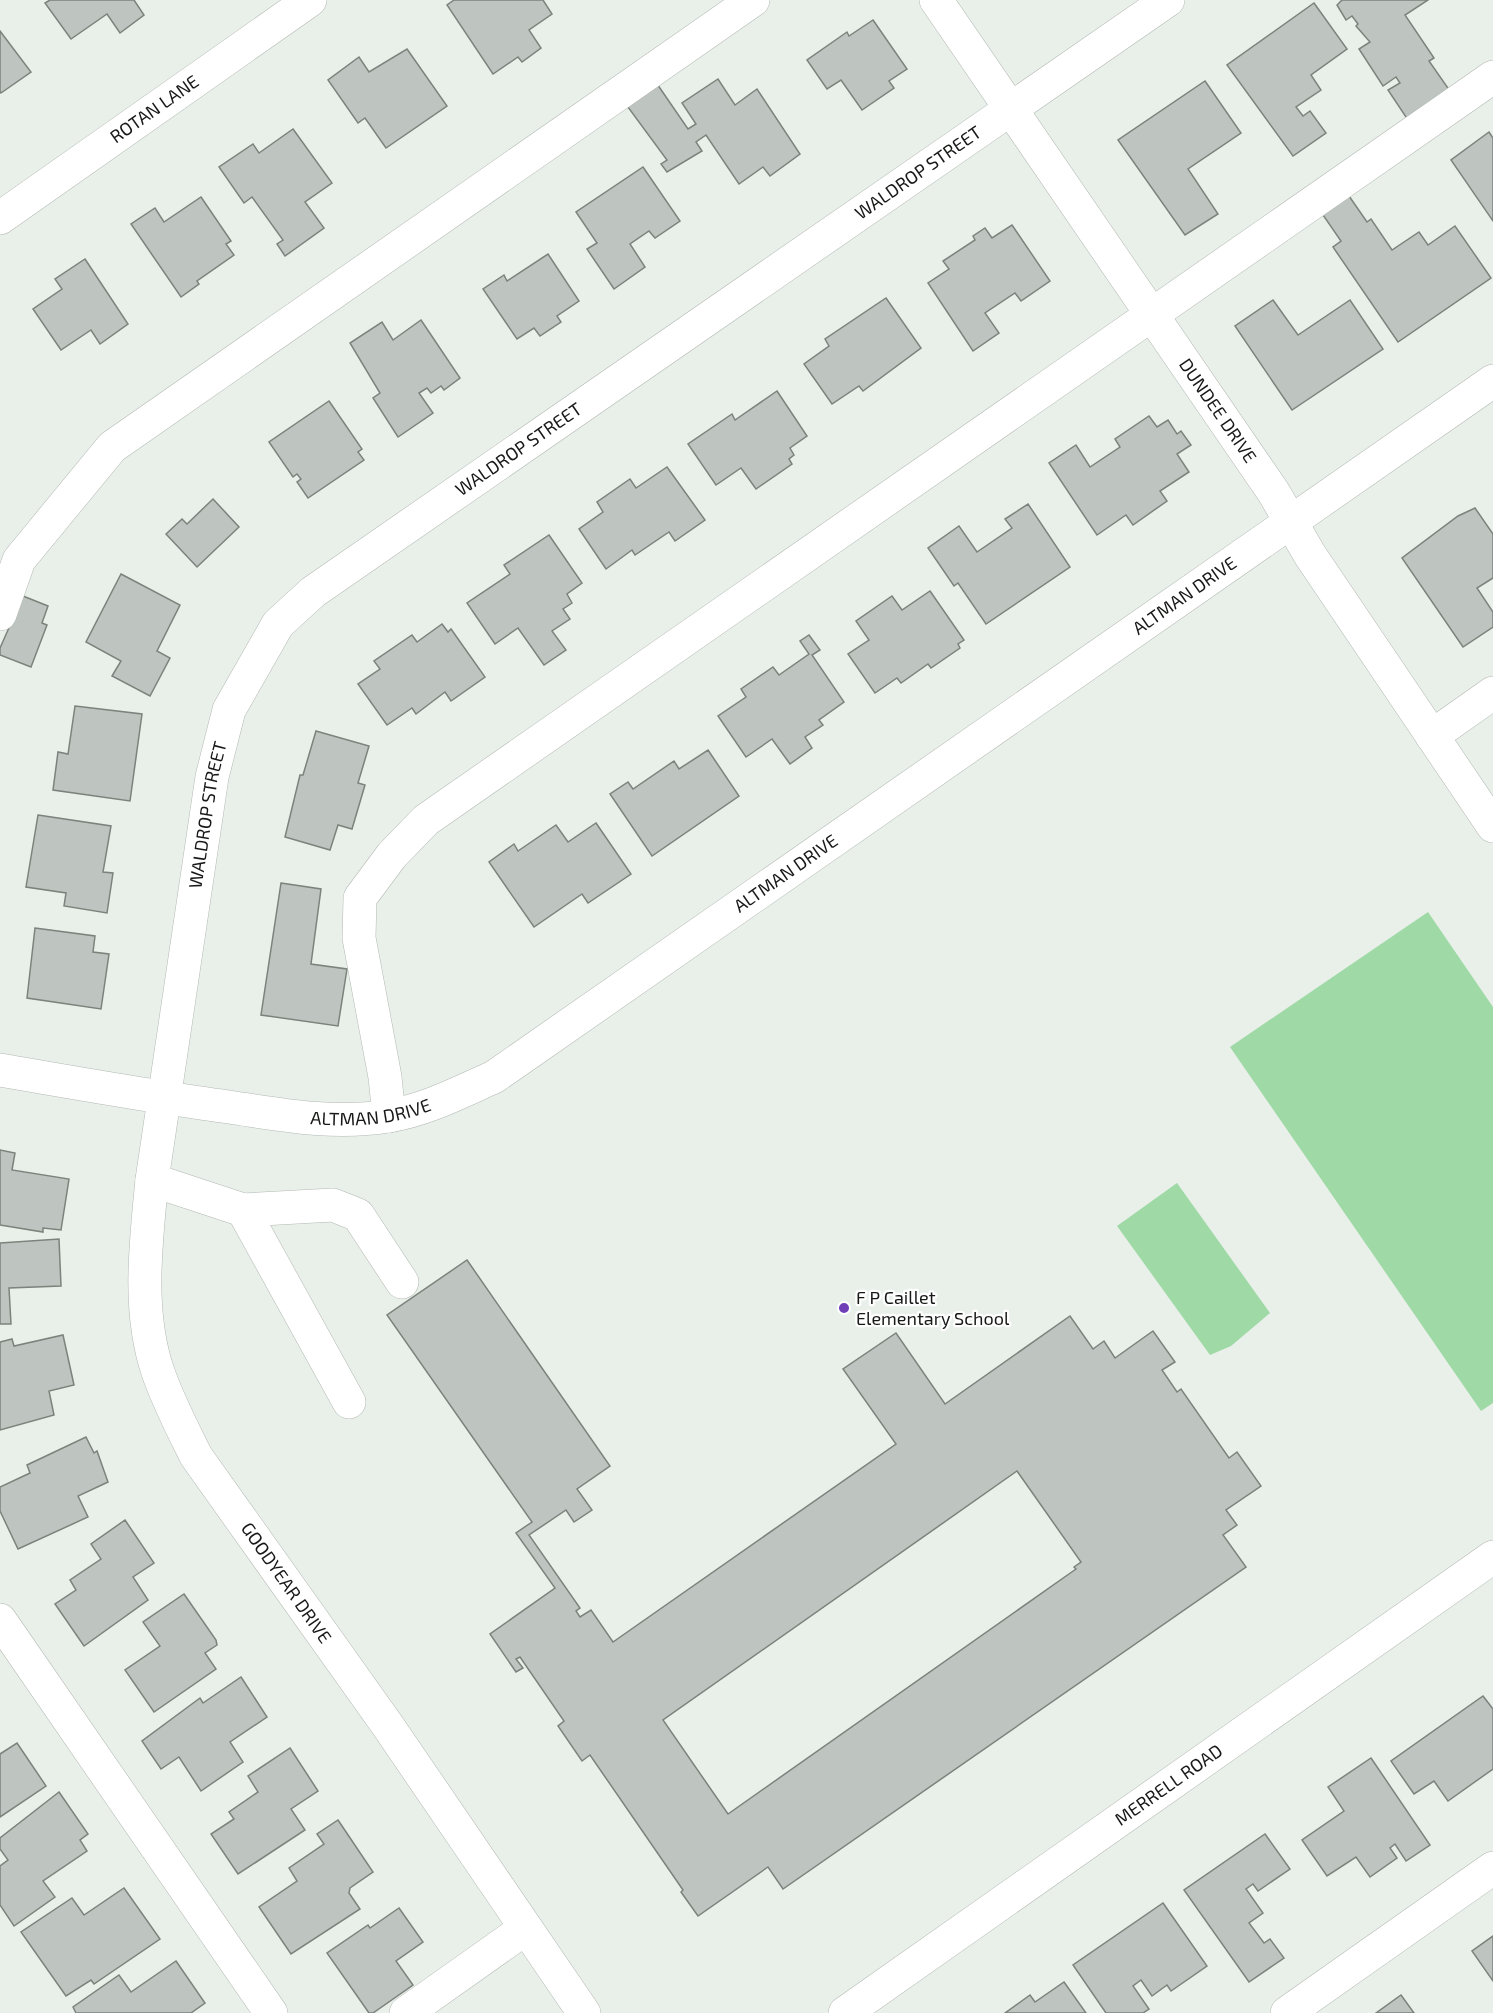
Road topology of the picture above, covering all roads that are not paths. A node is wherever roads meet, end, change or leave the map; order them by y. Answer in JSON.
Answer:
{"nodes":[{"id":1,"x":310,"y":0,"type":"edge"},
{"id":2,"x":753,"y":0,"type":"edge"},
{"id":3,"x":936,"y":0,"type":"edge"},
{"id":4,"x":1168,"y":0,"type":"edge"},
{"id":5,"x":1493,"y":77,"type":"edge"},
{"id":6,"x":1010,"y":109,"type":"junction"},
{"id":7,"x":0,"y":218,"type":"edge"},
{"id":8,"x":1152,"y":314,"type":"junction"},
{"id":9,"x":1493,"y":381,"type":"edge"},
{"id":10,"x":1290,"y":523,"type":"junction"},
{"id":11,"x":0,"y":614,"type":"edge"},
{"id":12,"x":1493,"y":693,"type":"edge"},
{"id":13,"x":1432,"y":736,"type":"junction"},
{"id":14,"x":1493,"y":826,"type":"edge"},
{"id":15,"x":0,"y":1070,"type":"edge"},
{"id":16,"x":164,"y":1098,"type":"junction"},
{"id":17,"x":389,"y":1116,"type":"junction"},
{"id":18,"x":152,"y":1180,"type":"junction"},
{"id":19,"x":243,"y":1210,"type":"junction"},
{"id":20,"x":402,"y":1282,"type":"dead end"},
{"id":21,"x":349,"y":1402,"type":"dead end"},
{"id":22,"x":1493,"y":1557,"type":"edge"},
{"id":23,"x":0,"y":1620,"type":"edge"},
{"id":24,"x":1493,"y":1868,"type":"edge"},
{"id":25,"x":526,"y":1928,"type":"junction"},
{"id":26,"x":271,"y":2013,"type":"edge"},
{"id":27,"x":406,"y":2013,"type":"edge"},
{"id":28,"x":584,"y":2013,"type":"edge"},
{"id":29,"x":845,"y":2013,"type":"edge"},
{"id":30,"x":1287,"y":2013,"type":"edge"}],
"edges":[{"from":1,"to":7,"type":"street","name":"ROTAN LANE"},
{"from":2,"to":11,"type":"street"},
{"from":3,"to":6,"type":"street","name":"DUNDEE DRIVE"},
{"from":4,"to":6,"type":"street","name":"WALDROP STREET"},
{"from":5,"to":8,"type":"street"},
{"from":6,"to":8,"type":"street","name":"DUNDEE DRIVE"},
{"from":6,"to":16,"type":"street","name":"WALDROP STREET"},
{"from":8,"to":10,"type":"street","name":"DUNDEE DRIVE"},
{"from":8,"to":17,"type":"street"},
{"from":9,"to":10,"type":"street","name":"ALTMAN DRIVE"},
{"from":10,"to":13,"type":"street","name":"DUNDEE DRIVE"},
{"from":10,"to":17,"type":"street","name":"ALTMAN DRIVE"},
{"from":12,"to":13,"type":"street"},
{"from":13,"to":14,"type":"street","name":"DUNDEE DRIVE"},
{"from":15,"to":16,"type":"street","name":"ALTMAN DRIVE"},
{"from":16,"to":17,"type":"street","name":"ALTMAN DRIVE"},
{"from":16,"to":18,"type":"street","name":"GOODYEAR DRIVE"},
{"from":18,"to":19,"type":"street"},
{"from":18,"to":25,"type":"street","name":"GOODYEAR DRIVE"},
{"from":19,"to":20,"type":"street"},
{"from":19,"to":21,"type":"street"},
{"from":22,"to":29,"type":"street","name":"MERRELL ROAD"},
{"from":23,"to":26,"type":"street"},
{"from":24,"to":30,"type":"street"},
{"from":25,"to":27,"type":"street"},
{"from":25,"to":28,"type":"street","name":"GOODYEAR DRIVE"}]}
